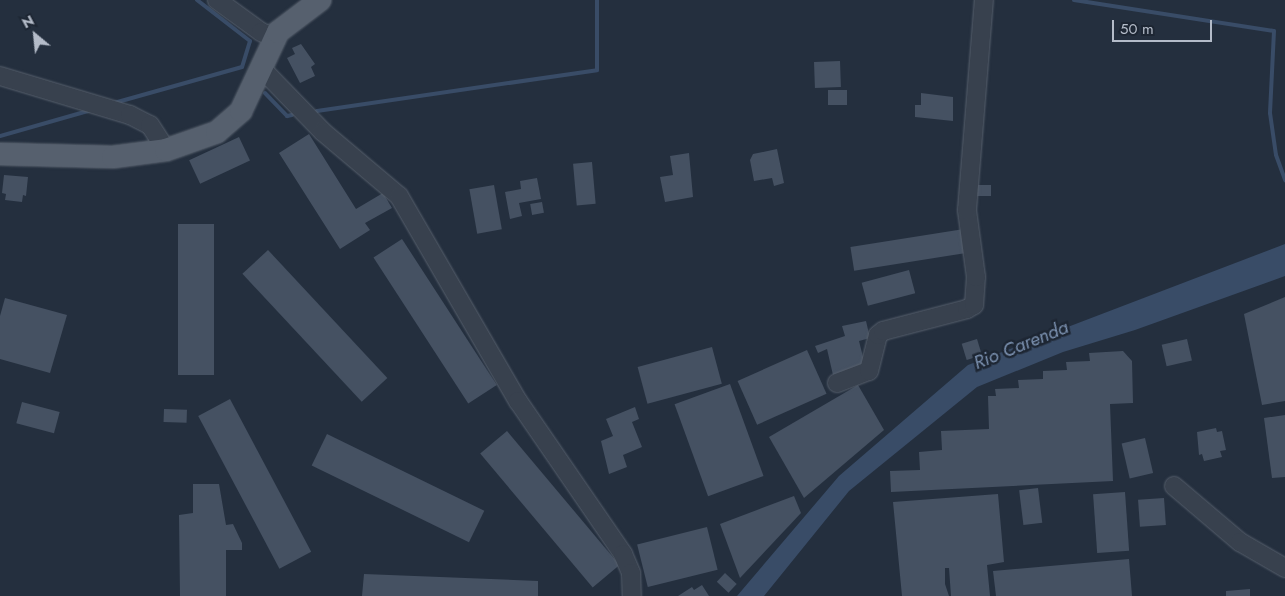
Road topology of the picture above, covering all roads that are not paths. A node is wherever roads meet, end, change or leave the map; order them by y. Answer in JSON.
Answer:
{"nodes":[{"id":1,"x":217,"y":0,"type":"edge"},
{"id":2,"x":320,"y":0,"type":"edge"},
{"id":3,"x":984,"y":0,"type":"edge"},
{"id":4,"x":275,"y":38,"type":"junction"},
{"id":5,"x":263,"y":70,"type":"junction"},
{"id":6,"x":0,"y":76,"type":"edge"},
{"id":7,"x":166,"y":150,"type":"junction"},
{"id":8,"x":0,"y":154,"type":"edge"},
{"id":9,"x":837,"y":383,"type":"dead end"},
{"id":10,"x":1174,"y":486,"type":"dead end"},
{"id":11,"x":1285,"y":568,"type":"edge"},
{"id":12,"x":632,"y":596,"type":"edge"}],
"edges":[{"from":1,"to":4,"type":"street"},
{"from":2,"to":4,"type":"main road"},
{"from":3,"to":9,"type":"street"},
{"from":4,"to":5,"type":"main road"},
{"from":5,"to":7,"type":"main road"},
{"from":5,"to":12,"type":"street"},
{"from":6,"to":7,"type":"street"},
{"from":7,"to":8,"type":"main road"},
{"from":10,"to":11,"type":"street"}]}
